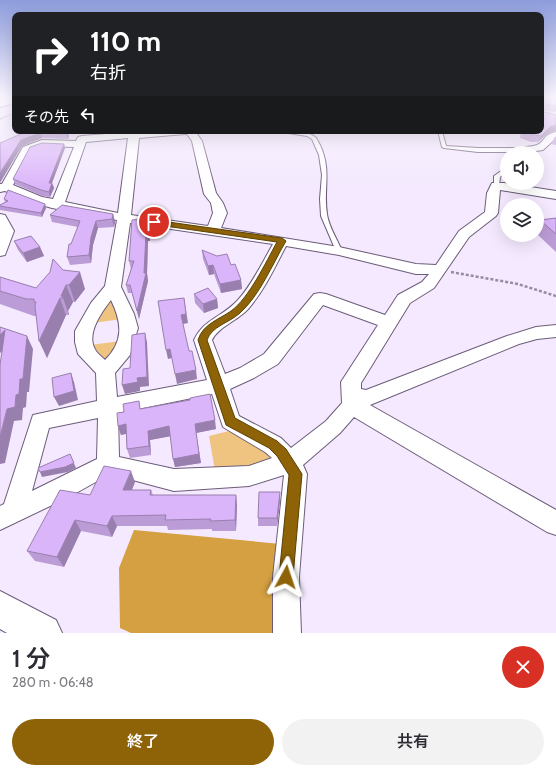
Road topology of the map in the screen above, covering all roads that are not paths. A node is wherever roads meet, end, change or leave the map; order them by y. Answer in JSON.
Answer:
{"nodes":[{"id":1,"x":125,"y":134,"type":"edge"},
{"id":2,"x":134,"y":134,"type":"edge"},
{"id":3,"x":192,"y":134,"type":"edge"},
{"id":4,"x":308,"y":134,"type":"edge"},
{"id":5,"x":441,"y":134,"type":"edge"},
{"id":6,"x":556,"y":135,"type":"edge"},
{"id":7,"x":80,"y":144,"type":"junction"},
{"id":8,"x":544,"y":146,"type":"edge"},
{"id":9,"x":500,"y":151,"type":"edge"},
{"id":10,"x":500,"y":174,"type":"edge"},
{"id":11,"x":496,"y":186,"type":"junction"},
{"id":12,"x":3,"y":188,"type":"edge"},
{"id":13,"x":556,"y":195,"type":"edge"},
{"id":14,"x":57,"y":204,"type":"junction"},
{"id":15,"x":0,"y":218,"type":"edge"},
{"id":16,"x":124,"y":218,"type":"junction"},
{"id":17,"x":213,"y":230,"type":"junction"},
{"id":18,"x":282,"y":241,"type":"junction"},
{"id":19,"x":339,"y":251,"type":"junction"},
{"id":20,"x":0,"y":252,"type":"edge"},
{"id":21,"x":440,"y":270,"type":"junction"},
{"id":22,"x":113,"y":287,"type":"junction"},
{"id":23,"x":390,"y":323,"type":"junction"},
{"id":24,"x":556,"y":331,"type":"edge"},
{"id":25,"x":105,"y":371,"type":"junction"},
{"id":26,"x":218,"y":385,"type":"junction"},
{"id":27,"x":352,"y":401,"type":"junction"},
{"id":28,"x":108,"y":408,"type":"junction"},
{"id":29,"x":289,"y":463,"type":"junction"},
{"id":30,"x":108,"y":464,"type":"junction"},
{"id":31,"x":7,"y":514,"type":"edge"},
{"id":32,"x":556,"y":524,"type":"edge"},
{"id":33,"x":0,"y":609,"type":"edge"},
{"id":34,"x":43,"y":633,"type":"edge"},
{"id":35,"x":287,"y":633,"type":"edge"}],
"edges":[{"from":1,"to":7,"type":"street"},
{"from":2,"to":16,"type":"street"},
{"from":3,"to":17,"type":"street"},
{"from":4,"to":19,"type":"lane"},
{"from":5,"to":9,"type":"lane"},
{"from":6,"to":8,"type":"street"},
{"from":7,"to":12,"type":"street"},
{"from":7,"to":14,"type":"street"},
{"from":10,"to":11,"type":"lane"},
{"from":11,"to":13,"type":"street"},
{"from":11,"to":21,"type":"street"},
{"from":12,"to":14,"type":"street"},
{"from":14,"to":16,"type":"street"},
{"from":15,"to":20,"type":"street"},
{"from":16,"to":17,"type":"street"},
{"from":16,"to":22,"type":"street"},
{"from":17,"to":18,"type":"street"},
{"from":18,"to":19,"type":"street"},
{"from":18,"to":26,"type":"street"},
{"from":19,"to":21,"type":"street"},
{"from":21,"to":23,"type":"street"},
{"from":22,"to":25,"type":"street"},
{"from":22,"to":25,"type":"street"},
{"from":23,"to":26,"type":"street"},
{"from":23,"to":27,"type":"street"},
{"from":24,"to":27,"type":"street"},
{"from":25,"to":28,"type":"street"},
{"from":26,"to":28,"type":"street"},
{"from":26,"to":29,"type":"street"},
{"from":27,"to":29,"type":"street"},
{"from":27,"to":32,"type":"street"},
{"from":28,"to":30,"type":"street"},
{"from":28,"to":31,"type":"street"},
{"from":29,"to":30,"type":"street"},
{"from":29,"to":35,"type":"street"},
{"from":30,"to":31,"type":"street"},
{"from":33,"to":34,"type":"main road"}]}
